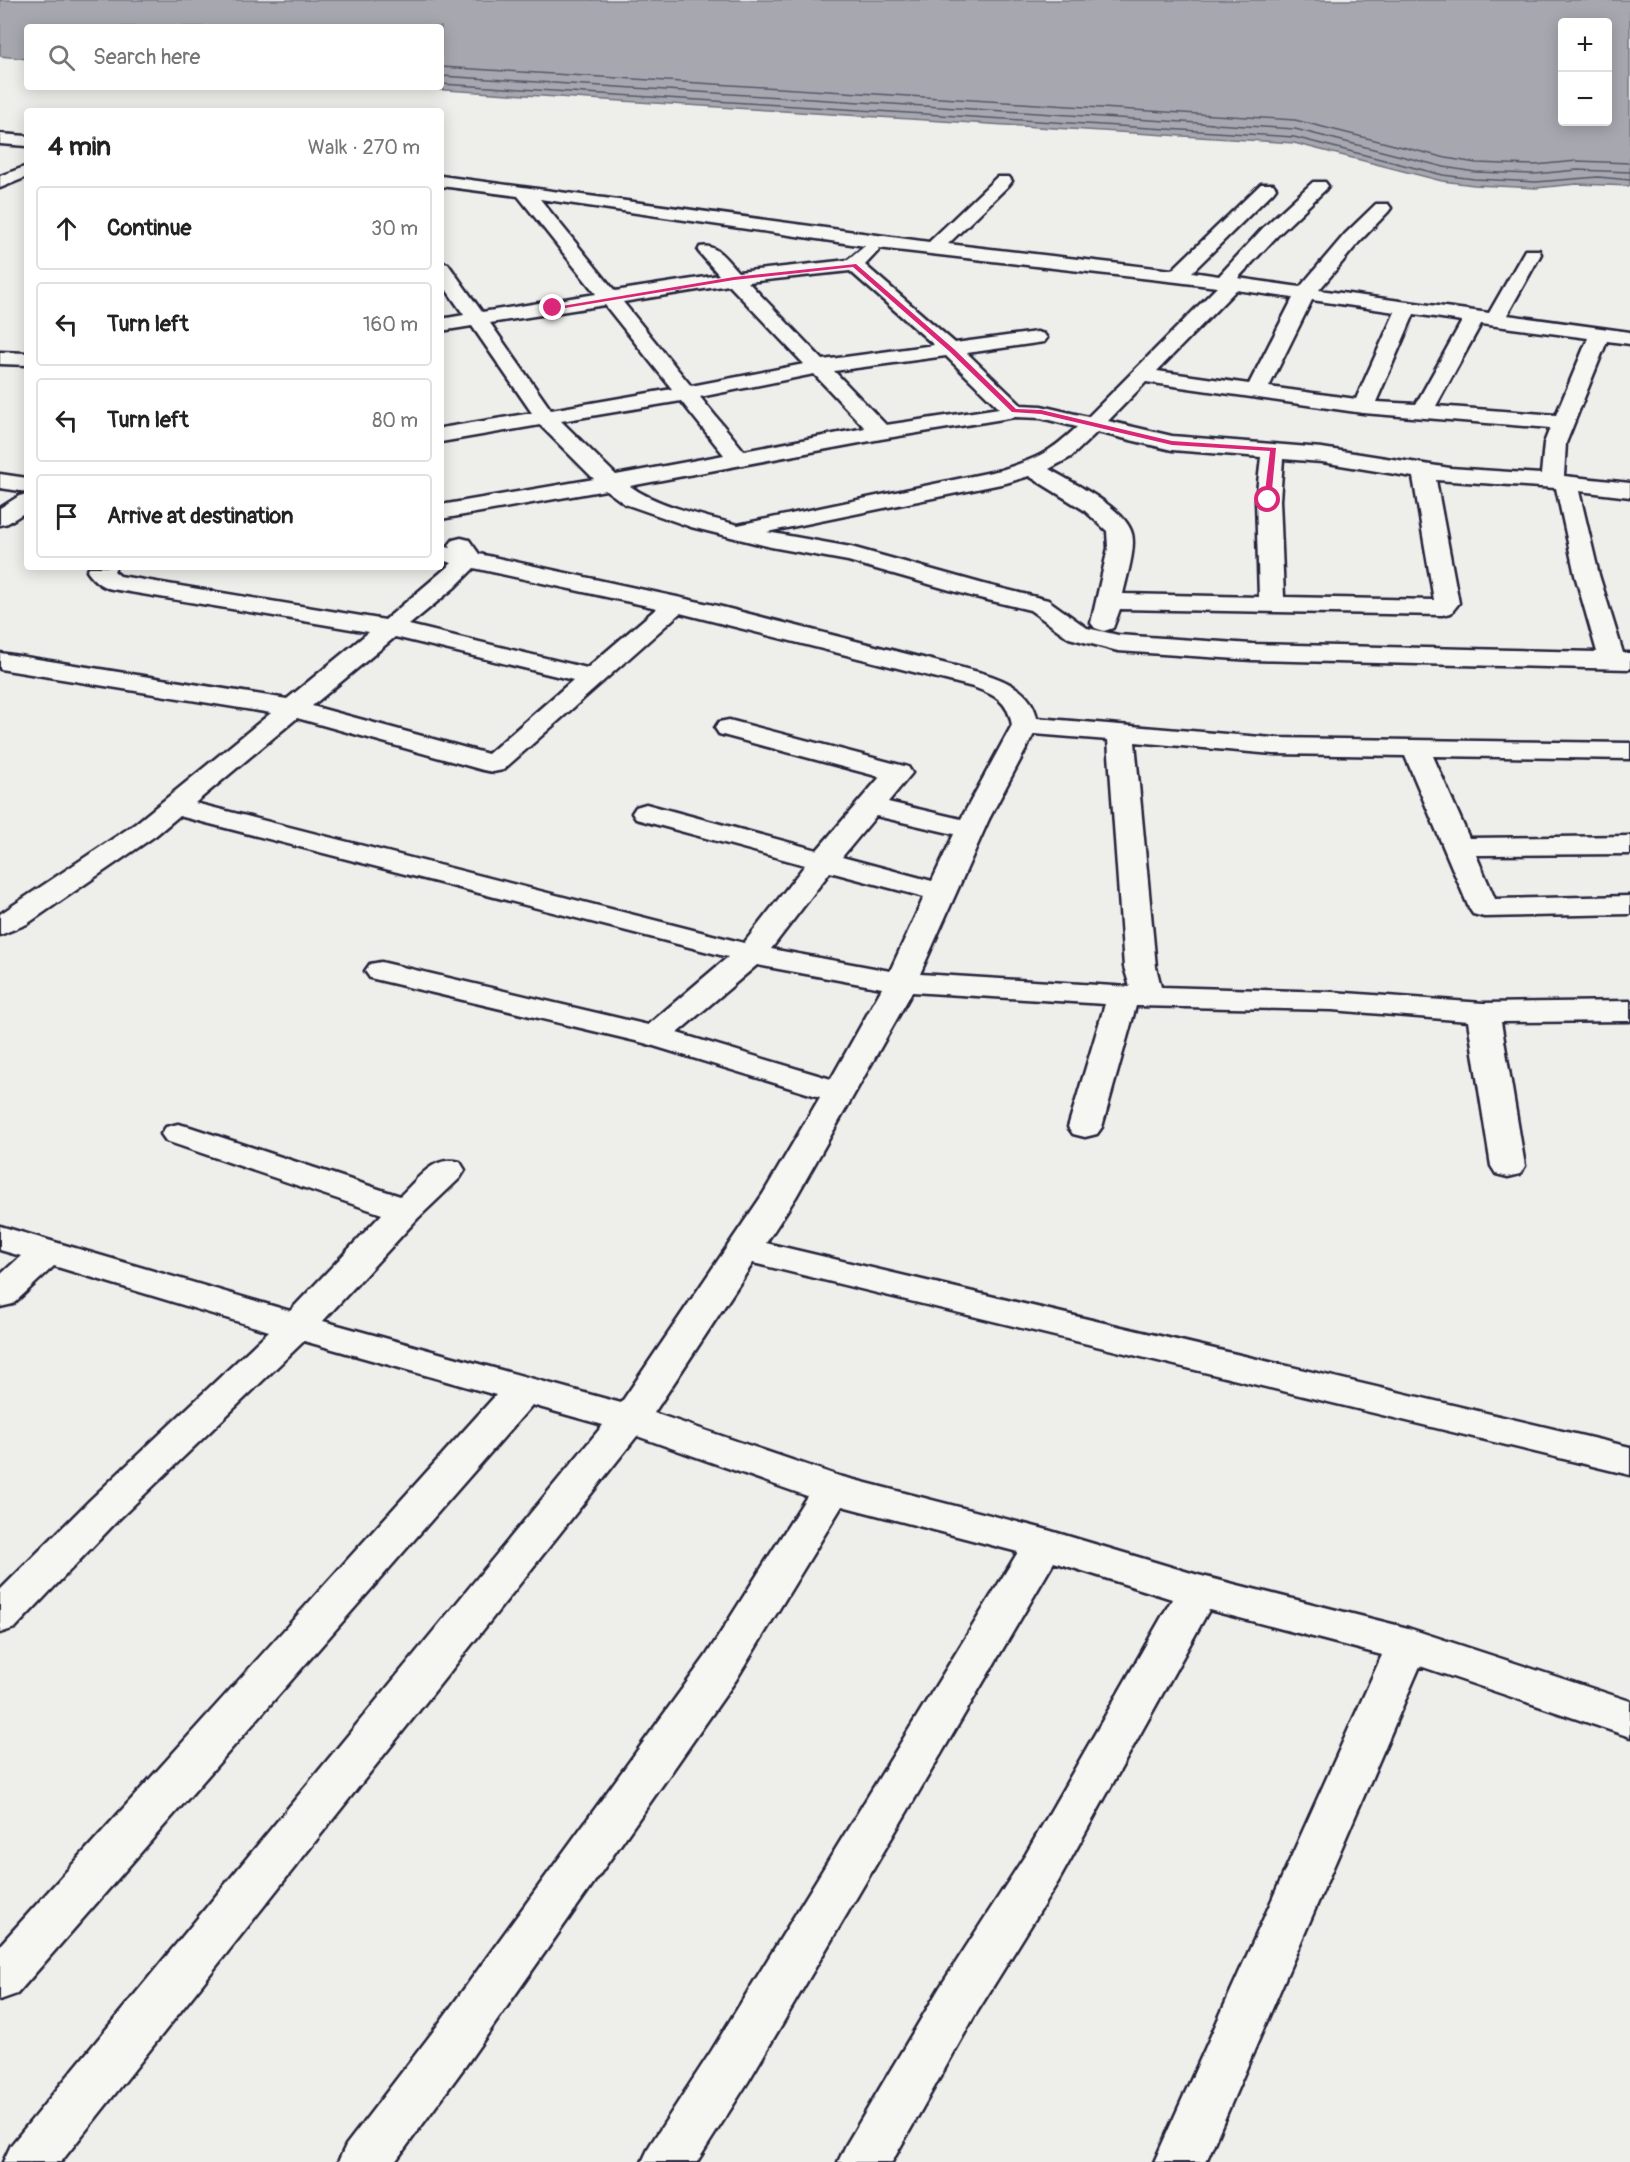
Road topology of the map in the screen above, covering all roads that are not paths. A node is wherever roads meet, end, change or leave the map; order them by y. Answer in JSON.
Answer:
{"nodes":[{"id":1,"x":0,"y":139,"type":"edge"},
{"id":2,"x":24,"y":141,"type":"edge"},
{"id":3,"x":24,"y":172,"type":"edge"},
{"id":4,"x":444,"y":181,"type":"edge"},
{"id":5,"x":1003,"y":181,"type":"dead end"},
{"id":6,"x":0,"y":183,"type":"edge"},
{"id":7,"x":1319,"y":186,"type":"dead end"},
{"id":8,"x":1267,"y":188,"type":"dead end"},
{"id":9,"x":524,"y":190,"type":"junction"},
{"id":10,"x":1382,"y":208,"type":"dead end"},
{"id":11,"x":878,"y":242,"type":"junction"},
{"id":12,"x":933,"y":249,"type":"junction"},
{"id":13,"x":707,"y":251,"type":"dead end"},
{"id":14,"x":1532,"y":254,"type":"dead end"},
{"id":15,"x":854,"y":265,"type":"junction"},
{"id":16,"x":444,"y":273,"type":"edge"},
{"id":17,"x":1177,"y":276,"type":"junction"},
{"id":18,"x":734,"y":278,"type":"junction"},
{"id":19,"x":1228,"y":283,"type":"junction"},
{"id":20,"x":1305,"y":294,"type":"junction"},
{"id":21,"x":612,"y":297,"type":"junction"},
{"id":22,"x":1407,"y":308,"type":"junction"},
{"id":23,"x":474,"y":318,"type":"junction"},
{"id":24,"x":1485,"y":318,"type":"junction"},
{"id":25,"x":444,"y":324,"type":"edge"},
{"id":26,"x":1600,"y":334,"type":"junction"},
{"id":27,"x":1037,"y":338,"type":"dead end"},
{"id":28,"x":1630,"y":338,"type":"edge"},
{"id":29,"x":951,"y":350,"type":"junction"},
{"id":30,"x":0,"y":358,"type":"edge"},
{"id":31,"x":24,"y":359,"type":"edge"},
{"id":32,"x":818,"y":367,"type":"junction"},
{"id":33,"x":1141,"y":375,"type":"junction"},
{"id":34,"x":1256,"y":392,"type":"junction"},
{"id":35,"x":688,"y":393,"type":"junction"},
{"id":36,"x":1363,"y":407,"type":"junction"},
{"id":37,"x":1015,"y":411,"type":"junction"},
{"id":38,"x":1423,"y":411,"type":"junction"},
{"id":39,"x":546,"y":418,"type":"junction"},
{"id":40,"x":1562,"y":422,"type":"junction"},
{"id":41,"x":1093,"y":424,"type":"junction"},
{"id":42,"x":881,"y":432,"type":"junction"},
{"id":43,"x":444,"y":435,"type":"edge"},
{"id":44,"x":1273,"y":450,"type":"junction"},
{"id":45,"x":738,"y":458,"type":"junction"},
{"id":46,"x":1033,"y":469,"type":"junction"},
{"id":47,"x":1423,"y":472,"type":"junction"},
{"id":48,"x":0,"y":481,"type":"edge"},
{"id":49,"x":1559,"y":482,"type":"junction"},
{"id":50,"x":611,"y":483,"type":"junction"},
{"id":51,"x":24,"y":485,"type":"edge"},
{"id":52,"x":1630,"y":490,"type":"edge"},
{"id":53,"x":24,"y":503,"type":"edge"},
{"id":54,"x":444,"y":513,"type":"edge"},
{"id":55,"x":0,"y":518,"type":"edge"},
{"id":56,"x":444,"y":522,"type":"edge"},
{"id":57,"x":735,"y":531,"type":"junction"},
{"id":58,"x":456,"y":556,"type":"edge"},
{"id":59,"x":101,"y":570,"type":"edge"},
{"id":60,"x":1109,"y":601,"type":"junction"},
{"id":61,"x":675,"y":605,"type":"junction"},
{"id":62,"x":1272,"y":605,"type":"junction"},
{"id":63,"x":389,"y":628,"type":"junction"},
{"id":64,"x":1101,"y":640,"type":"junction"},
{"id":65,"x":0,"y":661,"type":"edge"},
{"id":66,"x":1621,"y":661,"type":"edge"},
{"id":67,"x":592,"y":677,"type":"junction"},
{"id":68,"x":291,"y":708,"type":"junction"},
{"id":69,"x":1025,"y":725,"type":"junction"},
{"id":70,"x":729,"y":729,"type":"dead end"},
{"id":71,"x":1121,"y":732,"type":"junction"},
{"id":72,"x":1414,"y":747,"type":"junction"},
{"id":73,"x":1630,"y":751,"type":"edge"},
{"id":74,"x":173,"y":806,"type":"junction"},
{"id":75,"x":870,"y":806,"type":"junction"},
{"id":76,"x":646,"y":813,"type":"dead end"},
{"id":77,"x":971,"y":830,"type":"junction"},
{"id":78,"x":1630,"y":845,"type":"edge"},
{"id":79,"x":1457,"y":847,"type":"junction"},
{"id":80,"x":823,"y":861,"type":"junction"},
{"id":81,"x":942,"y":893,"type":"junction"},
{"id":82,"x":1630,"y":905,"type":"edge"},
{"id":83,"x":0,"y":926,"type":"edge"},
{"id":84,"x":751,"y":954,"type":"junction"},
{"id":85,"x":381,"y":971,"type":"dead end"},
{"id":86,"x":901,"y":982,"type":"junction"},
{"id":87,"x":1136,"y":996,"type":"junction"},
{"id":88,"x":1630,"y":1011,"type":"edge"},
{"id":89,"x":1483,"y":1013,"type":"junction"},
{"id":90,"x":654,"y":1036,"type":"junction"},
{"id":91,"x":840,"y":1092,"type":"junction"},
{"id":92,"x":1085,"y":1127,"type":"dead end"},
{"id":93,"x":178,"y":1134,"type":"dead end"},
{"id":94,"x":1508,"y":1166,"type":"dead end"},
{"id":95,"x":448,"y":1170,"type":"dead end"},
{"id":96,"x":406,"y":1210,"type":"junction"},
{"id":97,"x":0,"y":1238,"type":"edge"},
{"id":98,"x":744,"y":1250,"type":"junction"},
{"id":99,"x":46,"y":1253,"type":"junction"},
{"id":100,"x":0,"y":1295,"type":"edge"},
{"id":101,"x":297,"y":1326,"type":"junction"},
{"id":102,"x":523,"y":1390,"type":"junction"},
{"id":103,"x":630,"y":1419,"type":"junction"},
{"id":104,"x":1630,"y":1461,"type":"edge"},
{"id":105,"x":832,"y":1490,"type":"junction"},
{"id":106,"x":1044,"y":1544,"type":"junction"},
{"id":107,"x":1198,"y":1591,"type":"junction"},
{"id":108,"x":0,"y":1617,"type":"edge"},
{"id":109,"x":1408,"y":1645,"type":"junction"},
{"id":110,"x":1630,"y":1719,"type":"edge"},
{"id":111,"x":0,"y":1979,"type":"edge"},
{"id":112,"x":28,"y":2162,"type":"edge"},
{"id":113,"x":364,"y":2162,"type":"edge"},
{"id":114,"x":668,"y":2162,"type":"edge"},
{"id":115,"x":864,"y":2162,"type":"edge"},
{"id":116,"x":1180,"y":2162,"type":"edge"}],
"edges":[{"from":1,"to":2,"type":"street"},
{"from":3,"to":6,"type":"street"},
{"from":4,"to":9,"type":"street"},
{"from":5,"to":12,"type":"street"},
{"from":7,"to":19,"type":"street"},
{"from":8,"to":17,"type":"street"},
{"from":9,"to":11,"type":"street"},
{"from":9,"to":21,"type":"street"},
{"from":10,"to":20,"type":"street"},
{"from":11,"to":12,"type":"street"},
{"from":11,"to":15,"type":"street"},
{"from":12,"to":17,"type":"street"},
{"from":13,"to":18,"type":"street"},
{"from":14,"to":24,"type":"street"},
{"from":15,"to":18,"type":"street"},
{"from":15,"to":29,"type":"street"},
{"from":16,"to":23,"type":"street"},
{"from":17,"to":19,"type":"street"},
{"from":18,"to":21,"type":"street"},
{"from":18,"to":32,"type":"street"},
{"from":19,"to":20,"type":"street"},
{"from":19,"to":33,"type":"street"},
{"from":20,"to":22,"type":"street"},
{"from":20,"to":34,"type":"street"},
{"from":21,"to":23,"type":"street"},
{"from":21,"to":35,"type":"street"},
{"from":22,"to":24,"type":"street"},
{"from":22,"to":36,"type":"street"},
{"from":23,"to":25,"type":"street"},
{"from":23,"to":39,"type":"street"},
{"from":24,"to":26,"type":"street"},
{"from":24,"to":38,"type":"street"},
{"from":26,"to":28,"type":"street"},
{"from":26,"to":40,"type":"street"},
{"from":27,"to":29,"type":"street"},
{"from":29,"to":32,"type":"street"},
{"from":29,"to":37,"type":"street"},
{"from":30,"to":31,"type":"street"},
{"from":32,"to":35,"type":"street"},
{"from":32,"to":42,"type":"street"},
{"from":33,"to":34,"type":"street"},
{"from":33,"to":41,"type":"street"},
{"from":34,"to":36,"type":"street"},
{"from":35,"to":39,"type":"street"},
{"from":35,"to":45,"type":"street"},
{"from":36,"to":38,"type":"street"},
{"from":37,"to":41,"type":"street"},
{"from":37,"to":42,"type":"street"},
{"from":38,"to":40,"type":"street"},
{"from":39,"to":43,"type":"street"},
{"from":39,"to":50,"type":"street"},
{"from":40,"to":49,"type":"street"},
{"from":41,"to":44,"type":"street"},
{"from":41,"to":46,"type":"street"},
{"from":42,"to":45,"type":"street"},
{"from":44,"to":47,"type":"street"},
{"from":44,"to":62,"type":"street"},
{"from":45,"to":50,"type":"street"},
{"from":46,"to":57,"type":"street"},
{"from":46,"to":60,"type":"street"},
{"from":47,"to":49,"type":"street"},
{"from":47,"to":62,"type":"street"},
{"from":48,"to":51,"type":"street"},
{"from":49,"to":52,"type":"street"},
{"from":49,"to":66,"type":"street"},
{"from":50,"to":54,"type":"street"},
{"from":50,"to":57,"type":"street"},
{"from":53,"to":55,"type":"street"},
{"from":56,"to":58,"type":"street"},
{"from":57,"to":64,"type":"street"},
{"from":58,"to":61,"type":"street"},
{"from":58,"to":63,"type":"street"},
{"from":59,"to":63,"type":"street"},
{"from":60,"to":62,"type":"street"},
{"from":60,"to":64,"type":"street"},
{"from":61,"to":67,"type":"street"},
{"from":61,"to":69,"type":"street"},
{"from":63,"to":67,"type":"street"},
{"from":63,"to":68,"type":"street"},
{"from":64,"to":66,"type":"street"},
{"from":65,"to":68,"type":"street"},
{"from":67,"to":68,"type":"street"},
{"from":68,"to":74,"type":"street"},
{"from":69,"to":71,"type":"street"},
{"from":69,"to":77,"type":"street"},
{"from":70,"to":75,"type":"street"},
{"from":71,"to":72,"type":"street"},
{"from":71,"to":87,"type":"street"},
{"from":72,"to":73,"type":"street"},
{"from":72,"to":79,"type":"street"},
{"from":74,"to":83,"type":"street"},
{"from":74,"to":84,"type":"street"},
{"from":75,"to":77,"type":"street"},
{"from":75,"to":80,"type":"street"},
{"from":76,"to":80,"type":"street"},
{"from":77,"to":81,"type":"street"},
{"from":78,"to":79,"type":"street"},
{"from":79,"to":82,"type":"street"},
{"from":80,"to":81,"type":"street"},
{"from":80,"to":84,"type":"street"},
{"from":81,"to":86,"type":"street"},
{"from":84,"to":86,"type":"street"},
{"from":84,"to":90,"type":"street"},
{"from":85,"to":90,"type":"street"},
{"from":86,"to":87,"type":"street"},
{"from":86,"to":91,"type":"street"},
{"from":87,"to":89,"type":"street"},
{"from":87,"to":92,"type":"street"},
{"from":88,"to":89,"type":"street"},
{"from":89,"to":94,"type":"street"},
{"from":90,"to":91,"type":"street"},
{"from":91,"to":98,"type":"street"},
{"from":93,"to":96,"type":"street"},
{"from":95,"to":96,"type":"street"},
{"from":96,"to":101,"type":"street"},
{"from":97,"to":99,"type":"street"},
{"from":98,"to":103,"type":"street"},
{"from":98,"to":104,"type":"street"},
{"from":99,"to":100,"type":"street"},
{"from":99,"to":101,"type":"street"},
{"from":101,"to":102,"type":"street"},
{"from":101,"to":108,"type":"street"},
{"from":102,"to":103,"type":"street"},
{"from":102,"to":111,"type":"street"},
{"from":103,"to":105,"type":"street"},
{"from":103,"to":112,"type":"street"},
{"from":105,"to":106,"type":"street"},
{"from":105,"to":113,"type":"street"},
{"from":106,"to":107,"type":"street"},
{"from":106,"to":114,"type":"street"},
{"from":107,"to":109,"type":"street"},
{"from":107,"to":115,"type":"street"},
{"from":109,"to":110,"type":"street"},
{"from":109,"to":116,"type":"street"}]}
